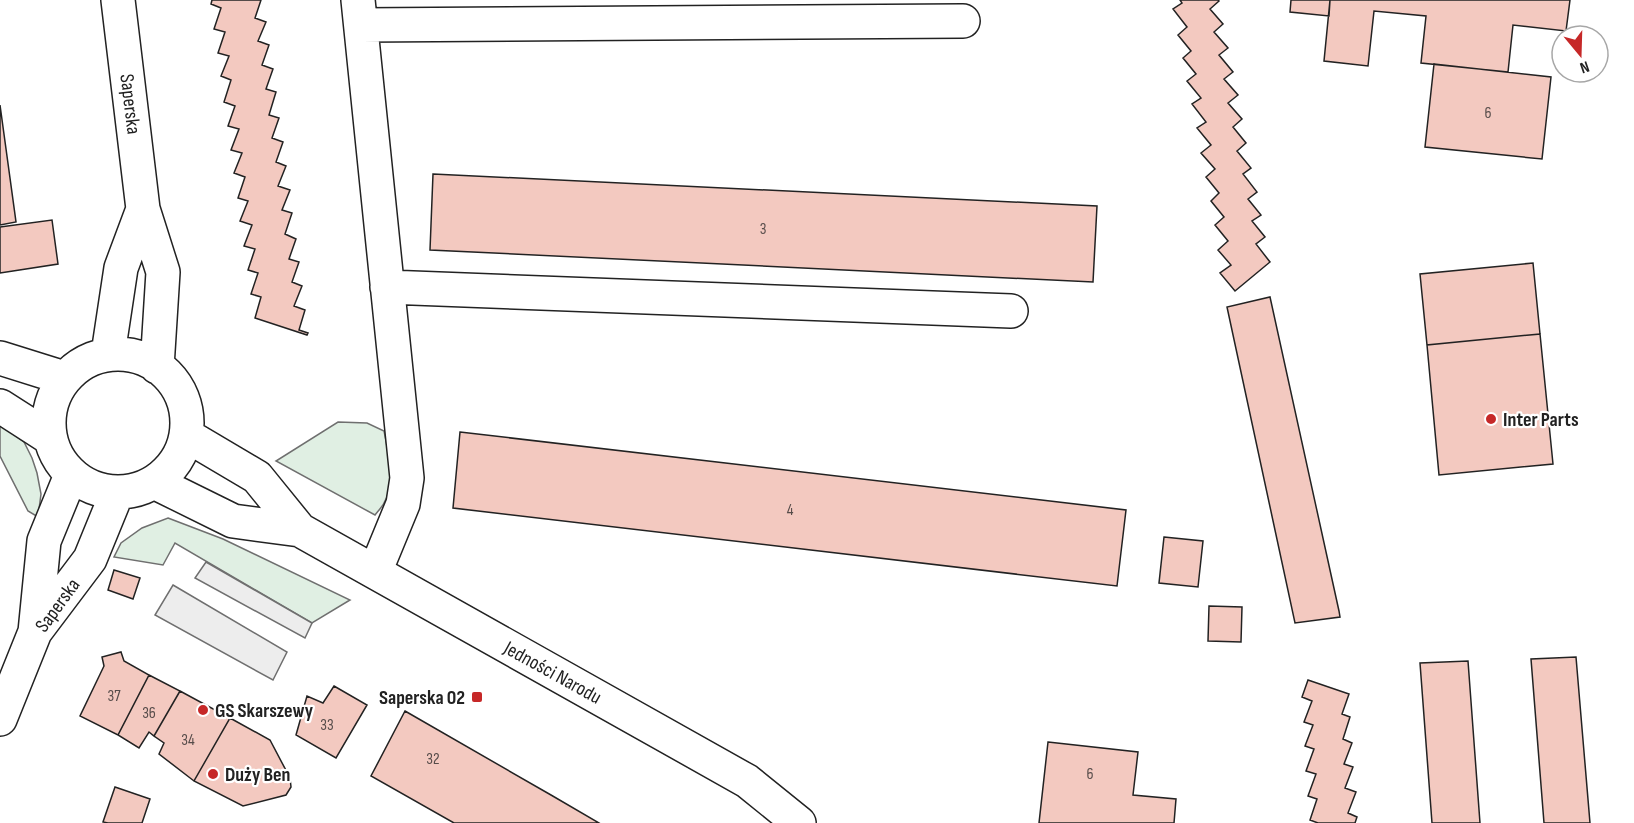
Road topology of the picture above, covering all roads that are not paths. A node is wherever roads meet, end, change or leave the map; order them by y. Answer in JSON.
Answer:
{"nodes":[{"id":1,"x":118,"y":0,"type":"edge"},
{"id":2,"x":360,"y":12,"type":"edge"},
{"id":3,"x":963,"y":21,"type":"dead end"},
{"id":4,"x":144,"y":209,"type":"junction"},
{"id":5,"x":387,"y":287,"type":"junction"},
{"id":6,"x":1011,"y":311,"type":"dead end"},
{"id":7,"x":108,"y":354,"type":"junction"},
{"id":8,"x":0,"y":358,"type":"edge"},
{"id":9,"x":157,"y":367,"type":"junction"},
{"id":10,"x":64,"y":378,"type":"junction"},
{"id":11,"x":0,"y":406,"type":"edge"},
{"id":12,"x":186,"y":435,"type":"junction"},
{"id":13,"x":50,"y":438,"type":"junction"},
{"id":14,"x":71,"y":474,"type":"junction"},
{"id":15,"x":154,"y":482,"type":"junction"},
{"id":16,"x":117,"y":493,"type":"junction"},
{"id":17,"x":300,"y":530,"type":"junction"},
{"id":18,"x":375,"y":572,"type":"junction"},
{"id":19,"x":35,"y":632,"type":"junction"},
{"id":20,"x":0,"y":719,"type":"edge"},
{"id":21,"x":799,"y":823,"type":"edge"}],
"edges":[{"from":1,"to":4,"type":"street","name":"Saperska"},
{"from":2,"to":3,"type":"street"},
{"from":2,"to":5,"type":"street"},
{"from":4,"to":7,"type":"street","name":"Saperska"},
{"from":4,"to":9,"type":"street","name":"Saperska"},
{"from":5,"to":6,"type":"street"},
{"from":5,"to":18,"type":"street"},
{"from":7,"to":9,"type":"street"},
{"from":7,"to":10,"type":"street"},
{"from":8,"to":10,"type":"street"},
{"from":9,"to":12,"type":"street"},
{"from":10,"to":13,"type":"street"},
{"from":11,"to":13,"type":"street"},
{"from":12,"to":15,"type":"street"},
{"from":12,"to":17,"type":"street","name":"Jedności Narodu"},
{"from":13,"to":14,"type":"street"},
{"from":14,"to":16,"type":"street"},
{"from":14,"to":19,"type":"street"},
{"from":15,"to":16,"type":"street"},
{"from":15,"to":17,"type":"street","name":"Jedności Narodu"},
{"from":16,"to":19,"type":"street","name":"Saperska"},
{"from":17,"to":18,"type":"street","name":"Jedności Narodu"},
{"from":18,"to":21,"type":"street","name":"Jedności Narodu"},
{"from":19,"to":20,"type":"street","name":"Saperska"}]}
